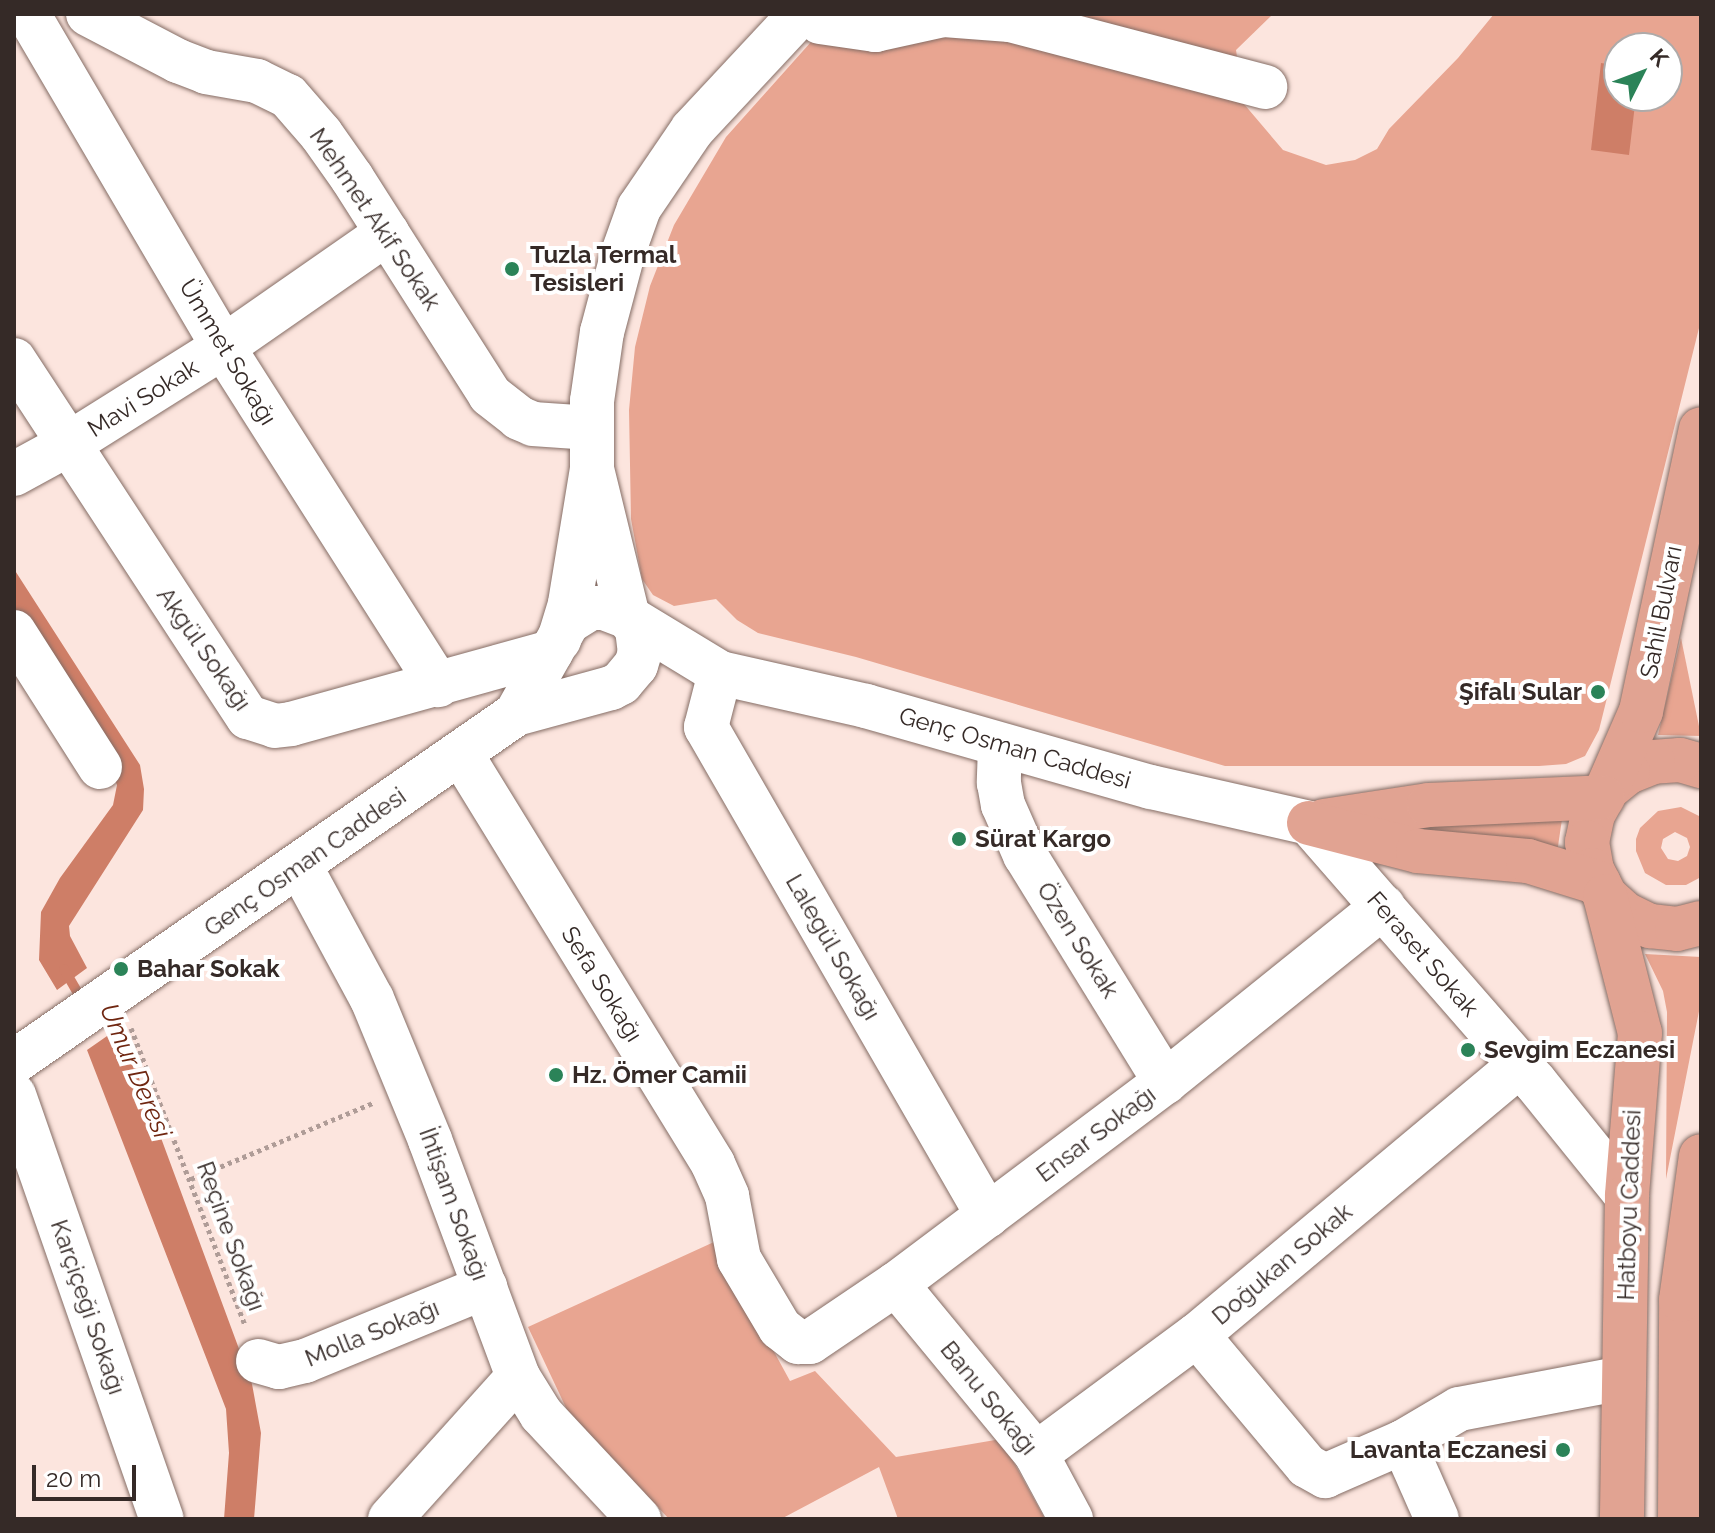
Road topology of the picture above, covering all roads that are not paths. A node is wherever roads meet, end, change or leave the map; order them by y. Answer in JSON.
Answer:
{"nodes":[{"id":1,"x":28,"y":14,"type":"edge"},
{"id":2,"x":88,"y":14,"type":"edge"},
{"id":3,"x":810,"y":18,"type":"edge"},
{"id":4,"x":1265,"y":87,"type":"dead end"},
{"id":5,"x":387,"y":233,"type":"junction"},
{"id":6,"x":223,"y":347,"type":"junction"},
{"id":7,"x":14,"y":360,"type":"edge"},
{"id":8,"x":1701,"y":429,"type":"edge"},
{"id":9,"x":67,"y":445,"type":"junction"},
{"id":10,"x":592,"y":448,"type":"junction"},
{"id":11,"x":14,"y":474,"type":"edge"},
{"id":12,"x":628,"y":617,"type":"junction"},
{"id":13,"x":14,"y":632,"type":"edge"},
{"id":14,"x":556,"y":642,"type":"junction"},
{"id":15,"x":720,"y":673,"type":"junction"},
{"id":16,"x":438,"y":685,"type":"junction"},
{"id":17,"x":611,"y":688,"type":"junction"},
{"id":18,"x":516,"y":714,"type":"junction"},
{"id":19,"x":1000,"y":746,"type":"junction"},
{"id":20,"x":461,"y":754,"type":"junction"},
{"id":21,"x":1701,"y":766,"type":"edge"},
{"id":22,"x":100,"y":767,"type":"dead end"},
{"id":23,"x":1605,"y":793,"type":"junction"},
{"id":24,"x":1309,"y":823,"type":"junction"},
{"id":25,"x":300,"y":866,"type":"junction"},
{"id":26,"x":1602,"y":890,"type":"junction"},
{"id":27,"x":1383,"y":907,"type":"junction"},
{"id":28,"x":1701,"y":923,"type":"edge"},
{"id":29,"x":14,"y":1062,"type":"edge"},
{"id":30,"x":1520,"y":1065,"type":"junction"},
{"id":31,"x":1165,"y":1082,"type":"junction"},
{"id":32,"x":14,"y":1095,"type":"edge"},
{"id":33,"x":1701,"y":1156,"type":"edge"},
{"id":34,"x":1627,"y":1196,"type":"junction"},
{"id":35,"x":988,"y":1216,"type":"junction"},
{"id":36,"x":896,"y":1284,"type":"junction"},
{"id":37,"x":485,"y":1287,"type":"junction"},
{"id":38,"x":1197,"y":1335,"type":"junction"},
{"id":39,"x":798,"y":1342,"type":"joint"},
{"id":40,"x":258,"y":1361,"type":"road end"},
{"id":41,"x":518,"y":1377,"type":"junction"},
{"id":42,"x":1623,"y":1378,"type":"junction"},
{"id":43,"x":1403,"y":1442,"type":"junction"},
{"id":44,"x":1036,"y":1454,"type":"junction"},
{"id":45,"x":162,"y":1519,"type":"edge"},
{"id":46,"x":390,"y":1519,"type":"edge"},
{"id":47,"x":639,"y":1519,"type":"edge"},
{"id":48,"x":1071,"y":1519,"type":"edge"},
{"id":49,"x":1437,"y":1519,"type":"edge"},
{"id":50,"x":1622,"y":1519,"type":"edge"},
{"id":51,"x":1680,"y":1519,"type":"edge"}],
"edges":[{"from":1,"to":6,"type":"street","name":"Ümmet Sokağı"},
{"from":2,"to":5,"type":"street","name":"Mehmet Akif Sokak"},
{"from":3,"to":4,"type":"street"},
{"from":3,"to":10,"type":"street"},
{"from":5,"to":6,"type":"street","name":"Mavi Sokak"},
{"from":5,"to":10,"type":"street","name":"Mehmet Akif Sokak"},
{"from":6,"to":9,"type":"street","name":"Mavi Sokak"},
{"from":6,"to":16,"type":"street","name":"Ümmet Sokağı"},
{"from":7,"to":9,"type":"street","name":"Akgül Sokağı"},
{"from":8,"to":23,"type":"main road","name":"Sahil Bulvarı"},
{"from":9,"to":11,"type":"street","name":"Mavi Sokak"},
{"from":9,"to":16,"type":"street","name":"Akgül Sokağı"},
{"from":10,"to":12,"type":"street"},
{"from":10,"to":14,"type":"street"},
{"from":12,"to":14,"type":"street","name":"Genç Osman Caddesi"},
{"from":12,"to":15,"type":"street","name":"Genç Osman Caddesi"},
{"from":12,"to":17,"type":"street"},
{"from":13,"to":22,"type":"street"},
{"from":14,"to":16,"type":"street","name":"Akgül Sokağı"},
{"from":14,"to":17,"type":"street","name":"Genç Osman Caddesi"},
{"from":14,"to":18,"type":"street","name":"Genç Osman Caddesi"},
{"from":15,"to":17,"type":"street","name":"Genç Osman Caddesi"},
{"from":15,"to":19,"type":"street","name":"Genç Osman Caddesi"},
{"from":15,"to":35,"type":"street","name":"Lalegül Sokağı"},
{"from":17,"to":18,"type":"street","name":"Genç Osman Caddesi"},
{"from":18,"to":20,"type":"street","name":"Genç Osman Caddesi"},
{"from":19,"to":24,"type":"street","name":"Genç Osman Caddesi"},
{"from":19,"to":31,"type":"street","name":"Özen Sokak"},
{"from":20,"to":25,"type":"street","name":"Genç Osman Caddesi"},
{"from":20,"to":39,"type":"street","name":"Sefa Sokağı"},
{"from":21,"to":23,"type":"main road"},
{"from":23,"to":24,"type":"main road"},
{"from":23,"to":26,"type":"main road"},
{"from":24,"to":26,"type":"main road"},
{"from":24,"to":27,"type":"street","name":"Feraset Sokak"},
{"from":25,"to":29,"type":"street","name":"Genç Osman Caddesi"},
{"from":25,"to":37,"type":"street","name":"İhtişam Sokağı"},
{"from":26,"to":28,"type":"main road"},
{"from":26,"to":34,"type":"main road","name":"Hatboyu Caddesi"},
{"from":27,"to":30,"type":"street","name":"Feraset Sokak"},
{"from":27,"to":31,"type":"street","name":"Ensar Sokağı"},
{"from":30,"to":34,"type":"street","name":"Feraset Sokak"},
{"from":30,"to":38,"type":"street","name":"Doğukan Sokak"},
{"from":31,"to":35,"type":"street","name":"Ensar Sokağı"},
{"from":32,"to":45,"type":"street","name":"Karçiçeği Sokağı"},
{"from":33,"to":51,"type":"main road"},
{"from":34,"to":42,"type":"main road","name":"Hatboyu Caddesi"},
{"from":35,"to":36,"type":"street","name":"Ensar Sokağı"},
{"from":36,"to":39,"type":"street","name":"Ensar Sokağı"},
{"from":36,"to":44,"type":"street","name":"Banu Sokağı"},
{"from":37,"to":40,"type":"street","name":"Molla Sokağı"},
{"from":37,"to":41,"type":"street","name":"İhtişam Sokağı"},
{"from":38,"to":43,"type":"street"},
{"from":38,"to":44,"type":"street","name":"Doğukan Sokak"},
{"from":41,"to":46,"type":"street"},
{"from":41,"to":47,"type":"street","name":"İhtişam Sokağı"},
{"from":42,"to":43,"type":"street"},
{"from":42,"to":50,"type":"main road","name":"Hatboyu Caddesi"},
{"from":43,"to":49,"type":"street"},
{"from":44,"to":48,"type":"street","name":"Banu Sokağı"}]}
